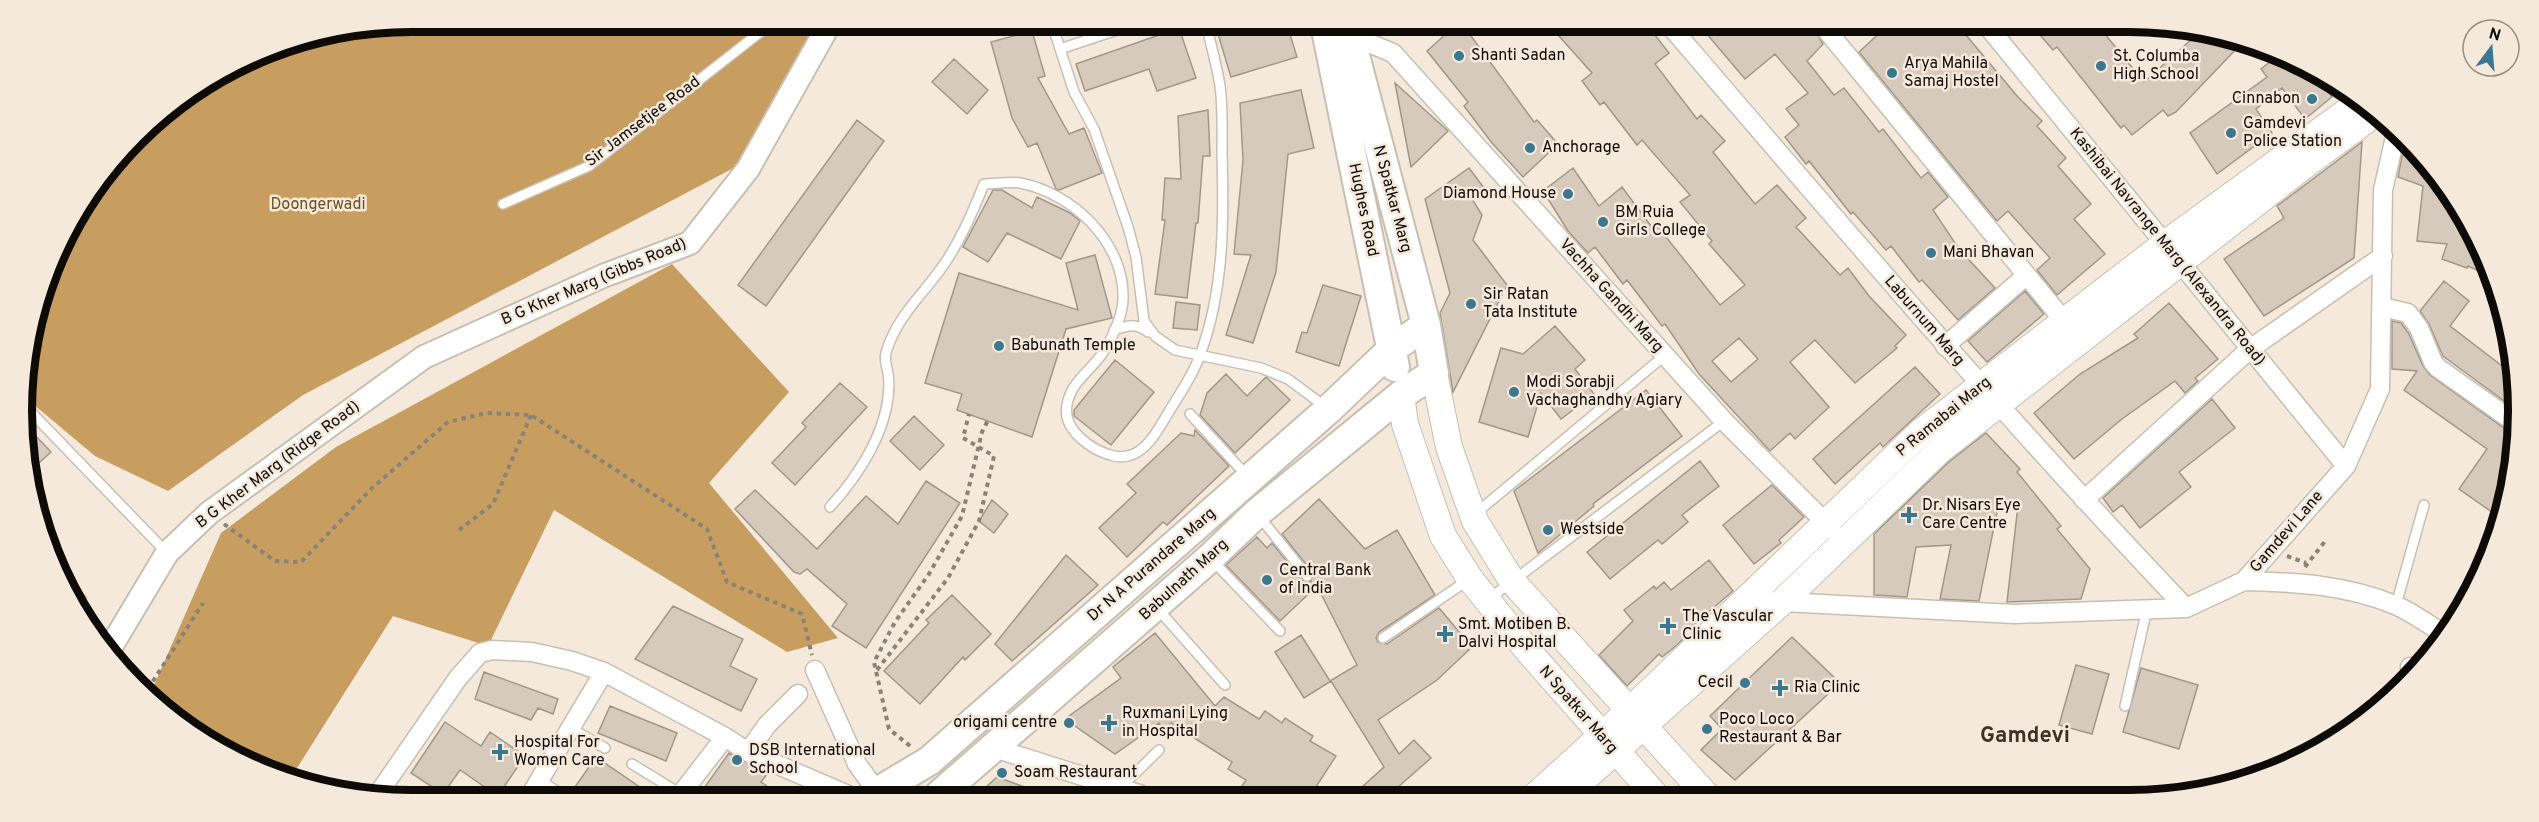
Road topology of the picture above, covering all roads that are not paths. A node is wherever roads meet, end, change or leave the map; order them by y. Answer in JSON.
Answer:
{"nodes":[{"id":1,"x":759,"y":32,"type":"edge"},
{"id":2,"x":825,"y":32,"type":"edge"},
{"id":3,"x":1055,"y":32,"type":"edge"},
{"id":4,"x":1111,"y":32,"type":"edge"},
{"id":5,"x":1208,"y":32,"type":"edge"},
{"id":6,"x":1341,"y":32,"type":"edge"},
{"id":7,"x":1341,"y":32,"type":"edge"},
{"id":8,"x":1349,"y":32,"type":"edge"},
{"id":9,"x":1675,"y":32,"type":"edge"},
{"id":10,"x":1828,"y":32,"type":"edge"},
{"id":11,"x":1992,"y":32,"type":"edge"},
{"id":12,"x":1060,"y":49,"type":"junction"},
{"id":13,"x":2355,"y":107,"type":"edge"},
{"id":14,"x":2368,"y":118,"type":"edge"},
{"id":15,"x":2394,"y":141,"type":"edge"},
{"id":16,"x":2296,"y":160,"type":"junction"},
{"id":17,"x":503,"y":204,"type":"dead end"},
{"id":18,"x":2174,"y":253,"type":"junction"},
{"id":19,"x":2383,"y":256,"type":"junction"},
{"id":20,"x":2020,"y":281,"type":"dead end"},
{"id":21,"x":2382,"y":307,"type":"junction"},
{"id":22,"x":2064,"y":321,"type":"junction"},
{"id":23,"x":1426,"y":326,"type":"junction"},
{"id":24,"x":1114,"y":330,"type":"junction"},
{"id":25,"x":1155,"y":336,"type":"junction"},
{"id":26,"x":1945,"y":346,"type":"junction"},
{"id":27,"x":1392,"y":349,"type":"junction"},
{"id":28,"x":2250,"y":349,"type":"junction"},
{"id":29,"x":1664,"y":356,"type":"junction"},
{"id":30,"x":424,"y":357,"type":"joint"},
{"id":31,"x":1200,"y":357,"type":"junction"},
{"id":32,"x":1434,"y":373,"type":"junction"},
{"id":33,"x":1981,"y":386,"type":"junction"},
{"id":34,"x":1401,"y":395,"type":"junction"},
{"id":35,"x":1998,"y":404,"type":"junction"},
{"id":36,"x":1329,"y":410,"type":"junction"},
{"id":37,"x":32,"y":413,"type":"edge"},
{"id":38,"x":1190,"y":414,"type":"dead end"},
{"id":39,"x":2508,"y":417,"type":"edge"},
{"id":40,"x":1724,"y":421,"type":"junction"},
{"id":41,"x":1922,"y":431,"type":"junction"},
{"id":42,"x":1940,"y":450,"type":"junction"},
{"id":43,"x":2346,"y":466,"type":"junction"},
{"id":44,"x":1250,"y":479,"type":"junction"},
{"id":45,"x":1851,"y":498,"type":"junction"},
{"id":46,"x":2084,"y":500,"type":"junction"},
{"id":47,"x":2424,"y":506,"type":"dead end"},
{"id":48,"x":830,"y":507,"type":"dead end"},
{"id":49,"x":1257,"y":513,"type":"junction"},
{"id":50,"x":1473,"y":516,"type":"junction"},
{"id":51,"x":1870,"y":517,"type":"junction"},
{"id":52,"x":1825,"y":523,"type":"junction"},
{"id":53,"x":1845,"y":541,"type":"junction"},
{"id":54,"x":167,"y":554,"type":"junction"},
{"id":55,"x":1210,"y":558,"type":"junction"},
{"id":56,"x":1307,"y":576,"type":"dead end"},
{"id":57,"x":1470,"y":579,"type":"junction"},
{"id":58,"x":2244,"y":580,"type":"junction"},
{"id":59,"x":1512,"y":581,"type":"junction"},
{"id":60,"x":1746,"y":600,"type":"junction"},
{"id":61,"x":1486,"y":602,"type":"junction"},
{"id":62,"x":1782,"y":602,"type":"junction"},
{"id":63,"x":2396,"y":605,"type":"junction"},
{"id":64,"x":1155,"y":606,"type":"junction"},
{"id":65,"x":2186,"y":608,"type":"junction"},
{"id":66,"x":2147,"y":609,"type":"junction"},
{"id":67,"x":2438,"y":630,"type":"edge"},
{"id":68,"x":1280,"y":631,"type":"dead end"},
{"id":69,"x":1383,"y":638,"type":"dead end"},
{"id":70,"x":112,"y":645,"type":"edge"},
{"id":71,"x":1588,"y":664,"type":"junction"},
{"id":72,"x":815,"y":670,"type":"road end"},
{"id":73,"x":604,"y":672,"type":"junction"},
{"id":74,"x":1225,"y":686,"type":"dead end"},
{"id":75,"x":1562,"y":689,"type":"junction"},
{"id":76,"x":798,"y":694,"type":"dead end"},
{"id":77,"x":2125,"y":706,"type":"dead end"},
{"id":78,"x":1638,"y":718,"type":"junction"},
{"id":79,"x":572,"y":729,"type":"junction"},
{"id":80,"x":725,"y":737,"type":"junction"},
{"id":81,"x":1608,"y":744,"type":"junction"},
{"id":82,"x":991,"y":747,"type":"junction"},
{"id":83,"x":605,"y":748,"type":"dead end"},
{"id":84,"x":1159,"y":750,"type":"dead end"},
{"id":85,"x":748,"y":752,"type":"junction"},
{"id":86,"x":632,"y":764,"type":"dead end"},
{"id":87,"x":536,"y":787,"type":"edge"},
{"id":88,"x":1121,"y":787,"type":"junction"},
{"id":89,"x":381,"y":789,"type":"edge"},
{"id":90,"x":674,"y":790,"type":"edge"},
{"id":91,"x":684,"y":790,"type":"edge"},
{"id":92,"x":836,"y":790,"type":"edge"},
{"id":93,"x":873,"y":790,"type":"edge"},
{"id":94,"x":878,"y":790,"type":"edge"},
{"id":95,"x":944,"y":790,"type":"edge"},
{"id":96,"x":1129,"y":790,"type":"edge"},
{"id":97,"x":1543,"y":790,"type":"edge"},
{"id":98,"x":1571,"y":790,"type":"edge"},
{"id":99,"x":1650,"y":790,"type":"edge"},
{"id":100,"x":1703,"y":790,"type":"edge"}],
"edges":[{"from":1,"to":17,"type":"lane","name":"Sir Jamsetjee Road"},
{"from":2,"to":30,"type":"street","name":"B G Kher Marg (Gibbs Road)"},
{"from":3,"to":12,"type":"lane"},
{"from":4,"to":12,"type":"lane"},
{"from":5,"to":31,"type":"lane"},
{"from":6,"to":23,"type":"main road","name":"N Spatkar Marg"},
{"from":7,"to":27,"type":"main road","name":"Hughes Road"},
{"from":8,"to":29,"type":"street","name":"Vachha Gandhi Marg"},
{"from":9,"to":26,"type":"street","name":"Laburnum Marg"},
{"from":10,"to":22,"type":"street"},
{"from":11,"to":18,"type":"street","name":"Kashibai Navrange Marg (Alexandra Road)"},
{"from":12,"to":25,"type":"lane"},
{"from":13,"to":16,"type":"main road","name":"P Ramabai Marg"},
{"from":14,"to":16,"type":"main road","name":"P Ramabai Marg"},
{"from":15,"to":19,"type":"street","name":"Gamdevi Lane"},
{"from":16,"to":18,"type":"main road","name":"P Ramabai Marg"},
{"from":18,"to":22,"type":"main road","name":"P Ramabai Marg"},
{"from":18,"to":28,"type":"street","name":"Kashibai Navrange Marg (Alexandra Road)"},
{"from":18,"to":35,"type":"main road","name":"P Ramabai Marg"},
{"from":19,"to":21,"type":"street","name":"Gamdevi Lane"},
{"from":19,"to":28,"type":"street"},
{"from":20,"to":26,"type":"street"},
{"from":21,"to":39,"type":"street"},
{"from":21,"to":43,"type":"street","name":"Gamdevi Lane"},
{"from":22,"to":33,"type":"main road","name":"P Ramabai Marg"},
{"from":23,"to":27,"type":"main road","name":"Dr N A Purandare Marg"},
{"from":23,"to":32,"type":"main road","name":"N Spatkar Marg"},
{"from":24,"to":25,"type":"lane"},
{"from":24,"to":31,"type":"lane"},
{"from":24,"to":48,"type":"lane"},
{"from":25,"to":31,"type":"lane"},
{"from":26,"to":33,"type":"street","name":"Laburnum Marg"},
{"from":27,"to":34,"type":"main road","name":"Hughes Road"},
{"from":27,"to":36,"type":"main road","name":"Dr N A Purandare Marg"},
{"from":28,"to":43,"type":"street","name":"Kashibai Navrange Marg (Alexandra Road)"},
{"from":28,"to":46,"type":"street"},
{"from":29,"to":40,"type":"street","name":"Vachha Gandhi Marg"},
{"from":29,"to":50,"type":"lane"},
{"from":30,"to":54,"type":"street","name":"B G Kher Marg (Ridge Road)"},
{"from":31,"to":36,"type":"lane"},
{"from":32,"to":34,"type":"main road","name":"Babulnath Marg"},
{"from":32,"to":50,"type":"main road"},
{"from":33,"to":35,"type":"street","name":"Laburnum Marg"},
{"from":33,"to":41,"type":"main road","name":"P Ramabai Marg"},
{"from":34,"to":49,"type":"main road","name":"Babulnath Marg"},
{"from":34,"to":57,"type":"main road","name":"N Spatkar Marg"},
{"from":35,"to":42,"type":"main road","name":"P Ramabai Marg"},
{"from":35,"to":46,"type":"street","name":"Laburnum Marg"},
{"from":36,"to":44,"type":"main road","name":"Dr N A Purandare Marg"},
{"from":37,"to":54,"type":"lane"},
{"from":38,"to":44,"type":"lane"},
{"from":40,"to":52,"type":"street","name":"Vachha Gandhi Marg"},
{"from":40,"to":59,"type":"lane"},
{"from":41,"to":42,"type":"main road"},
{"from":41,"to":45,"type":"main road","name":"P Ramabai Marg"},
{"from":42,"to":51,"type":"main road","name":"P Ramabai Marg"},
{"from":43,"to":58,"type":"street","name":"Gamdevi Lane"},
{"from":44,"to":94,"type":"main road","name":"Dr N A Purandare Marg"},
{"from":45,"to":51,"type":"main road"},
{"from":45,"to":52,"type":"main road","name":"P Ramabai Marg"},
{"from":46,"to":65,"type":"street","name":"Laburnum Marg"},
{"from":47,"to":63,"type":"lane"},
{"from":49,"to":55,"type":"main road","name":"Babulnath Marg"},
{"from":49,"to":56,"type":"lane"},
{"from":50,"to":59,"type":"main road"},
{"from":51,"to":53,"type":"main road","name":"P Ramabai Marg"},
{"from":52,"to":53,"type":"street","name":"Vachha Gandhi Marg"},
{"from":52,"to":60,"type":"main road","name":"P Ramabai Marg"},
{"from":53,"to":62,"type":"main road","name":"P Ramabai Marg"},
{"from":54,"to":70,"type":"street","name":"B G Kher Marg (Ridge Road)"},
{"from":55,"to":64,"type":"main road","name":"Babulnath Marg"},
{"from":55,"to":68,"type":"lane"},
{"from":57,"to":61,"type":"main road","name":"N Spatkar Marg"},
{"from":57,"to":69,"type":"lane"},
{"from":58,"to":63,"type":"street"},
{"from":58,"to":65,"type":"street","name":"Gamdevi Lane"},
{"from":59,"to":61,"type":"lane"},
{"from":59,"to":71,"type":"main road"},
{"from":60,"to":62,"type":"street","name":"Gamdevi Lane"},
{"from":60,"to":78,"type":"main road","name":"P Ramabai Marg"},
{"from":61,"to":75,"type":"main road","name":"N Spatkar Marg"},
{"from":62,"to":66,"type":"street","name":"Gamdevi Lane"},
{"from":62,"to":78,"type":"main road","name":"P Ramabai Marg"},
{"from":63,"to":67,"type":"street"},
{"from":64,"to":74,"type":"lane"},
{"from":64,"to":82,"type":"main road","name":"Babulnath Marg"},
{"from":65,"to":66,"type":"street","name":"Gamdevi Lane"},
{"from":66,"to":77,"type":"lane"},
{"from":71,"to":75,"type":"main road"},
{"from":71,"to":78,"type":"main road"},
{"from":72,"to":93,"type":"street"},
{"from":73,"to":79,"type":"street"},
{"from":73,"to":80,"type":"street"},
{"from":73,"to":89,"type":"street"},
{"from":75,"to":81,"type":"main road","name":"N Spatkar Marg"},
{"from":76,"to":85,"type":"street"},
{"from":78,"to":81,"type":"main road","name":"P Ramabai Marg"},
{"from":78,"to":100,"type":"main road"},
{"from":79,"to":83,"type":"lane"},
{"from":79,"to":87,"type":"street"},
{"from":80,"to":85,"type":"street"},
{"from":80,"to":91,"type":"street"},
{"from":81,"to":97,"type":"main road","name":"P Ramabai Marg"},
{"from":81,"to":98,"type":"main road","name":"P Ramabai Marg"},
{"from":81,"to":99,"type":"main road","name":"N Spatkar Marg"},
{"from":82,"to":88,"type":"street"},
{"from":82,"to":95,"type":"main road","name":"Babulnath Marg"},
{"from":84,"to":88,"type":"lane"},
{"from":85,"to":92,"type":"street"},
{"from":86,"to":90,"type":"lane"},
{"from":88,"to":96,"type":"street"}]}
